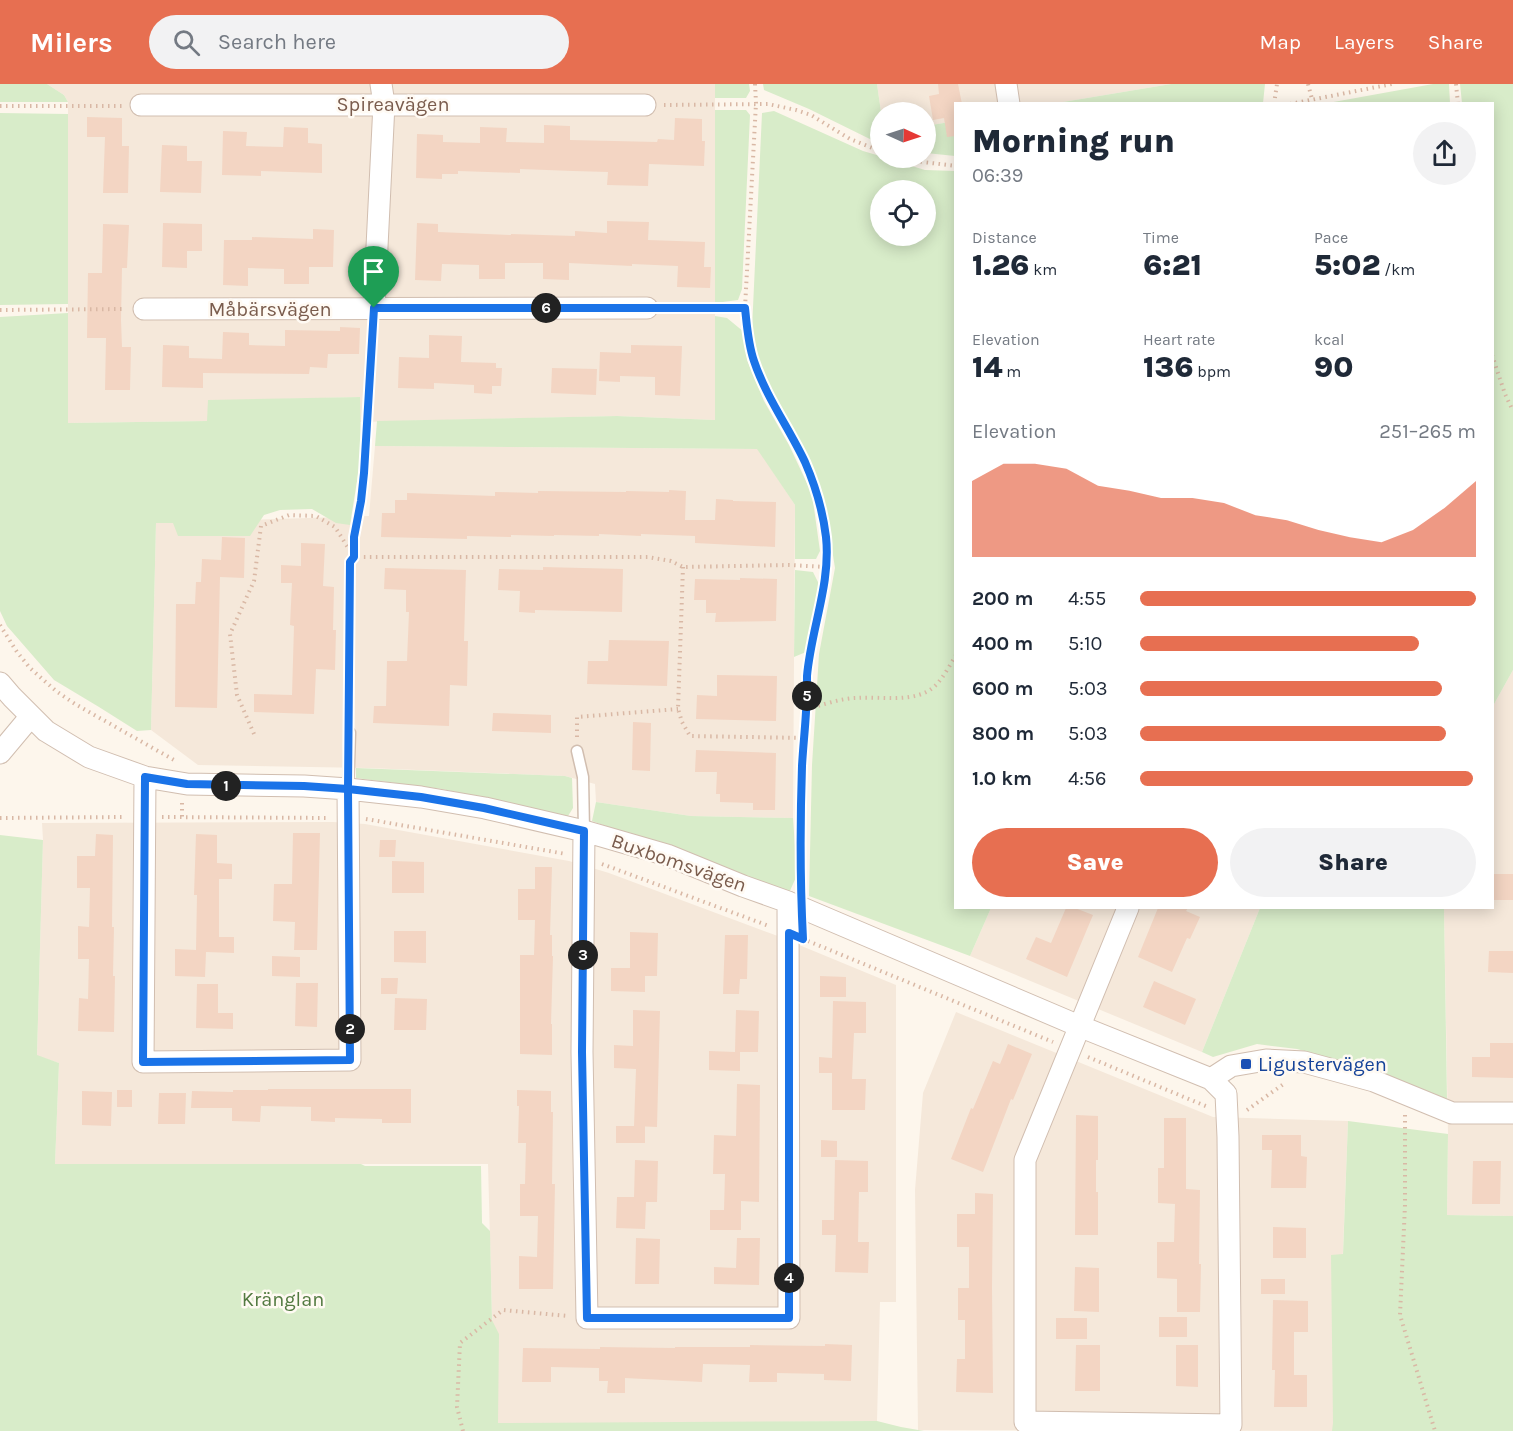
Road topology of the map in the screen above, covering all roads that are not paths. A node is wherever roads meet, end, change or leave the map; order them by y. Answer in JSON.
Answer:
{"nodes":[{"id":1,"x":1006,"y":84,"type":"edge"},
{"id":2,"x":382,"y":94,"type":"edge"},
{"id":3,"x":1009,"y":102,"type":"edge"},
{"id":4,"x":141,"y":105,"type":"road end"},
{"id":5,"x":645,"y":105,"type":"road end"},
{"id":6,"x":374,"y":308,"type":"junction"},
{"id":7,"x":647,"y":308,"type":"road end"},
{"id":8,"x":144,"y":309,"type":"road end"},
{"id":9,"x":0,"y":683,"type":"edge"},
{"id":10,"x":31,"y":716,"type":"junction"},
{"id":11,"x":350,"y":733,"type":"road end"},
{"id":12,"x":577,"y":751,"type":"road end"},
{"id":13,"x":0,"y":753,"type":"edge"},
{"id":14,"x":145,"y":777,"type":"junction"},
{"id":15,"x":348,"y":789,"type":"junction"},
{"id":16,"x":584,"y":831,"type":"junction"},
{"id":17,"x":795,"y":905,"type":"junction"},
{"id":18,"x":1128,"y":909,"type":"edge"},
{"id":19,"x":1079,"y":1026,"type":"junction"},
{"id":20,"x":1211,"y":1079,"type":"junction"},
{"id":21,"x":1513,"y":1113,"type":"edge"}],
"edges":[{"from":1,"to":3,"type":"street"},
{"from":2,"to":4,"type":"street","name":"Spireavägen"},
{"from":2,"to":5,"type":"street","name":"Spireavägen"},
{"from":2,"to":6,"type":"street"},
{"from":6,"to":7,"type":"street","name":"Måbärsvägen"},
{"from":6,"to":8,"type":"street","name":"Måbärsvägen"},
{"from":9,"to":10,"type":"street","name":"Buxbomsvägen"},
{"from":10,"to":13,"type":"street"},
{"from":10,"to":14,"type":"street","name":"Buxbomsvägen"},
{"from":11,"to":15,"type":"lane"},
{"from":12,"to":16,"type":"lane"},
{"from":14,"to":15,"type":"street","name":"Buxbomsvägen"},
{"from":14,"to":15,"type":"street"},
{"from":15,"to":16,"type":"street","name":"Buxbomsvägen"},
{"from":16,"to":17,"type":"street","name":"Buxbomsvägen"},
{"from":16,"to":17,"type":"street"},
{"from":17,"to":19,"type":"street","name":"Buxbomsvägen"},
{"from":18,"to":19,"type":"street"},
{"from":19,"to":20,"type":"street"},
{"from":19,"to":20,"type":"street"},
{"from":20,"to":21,"type":"street"}]}
